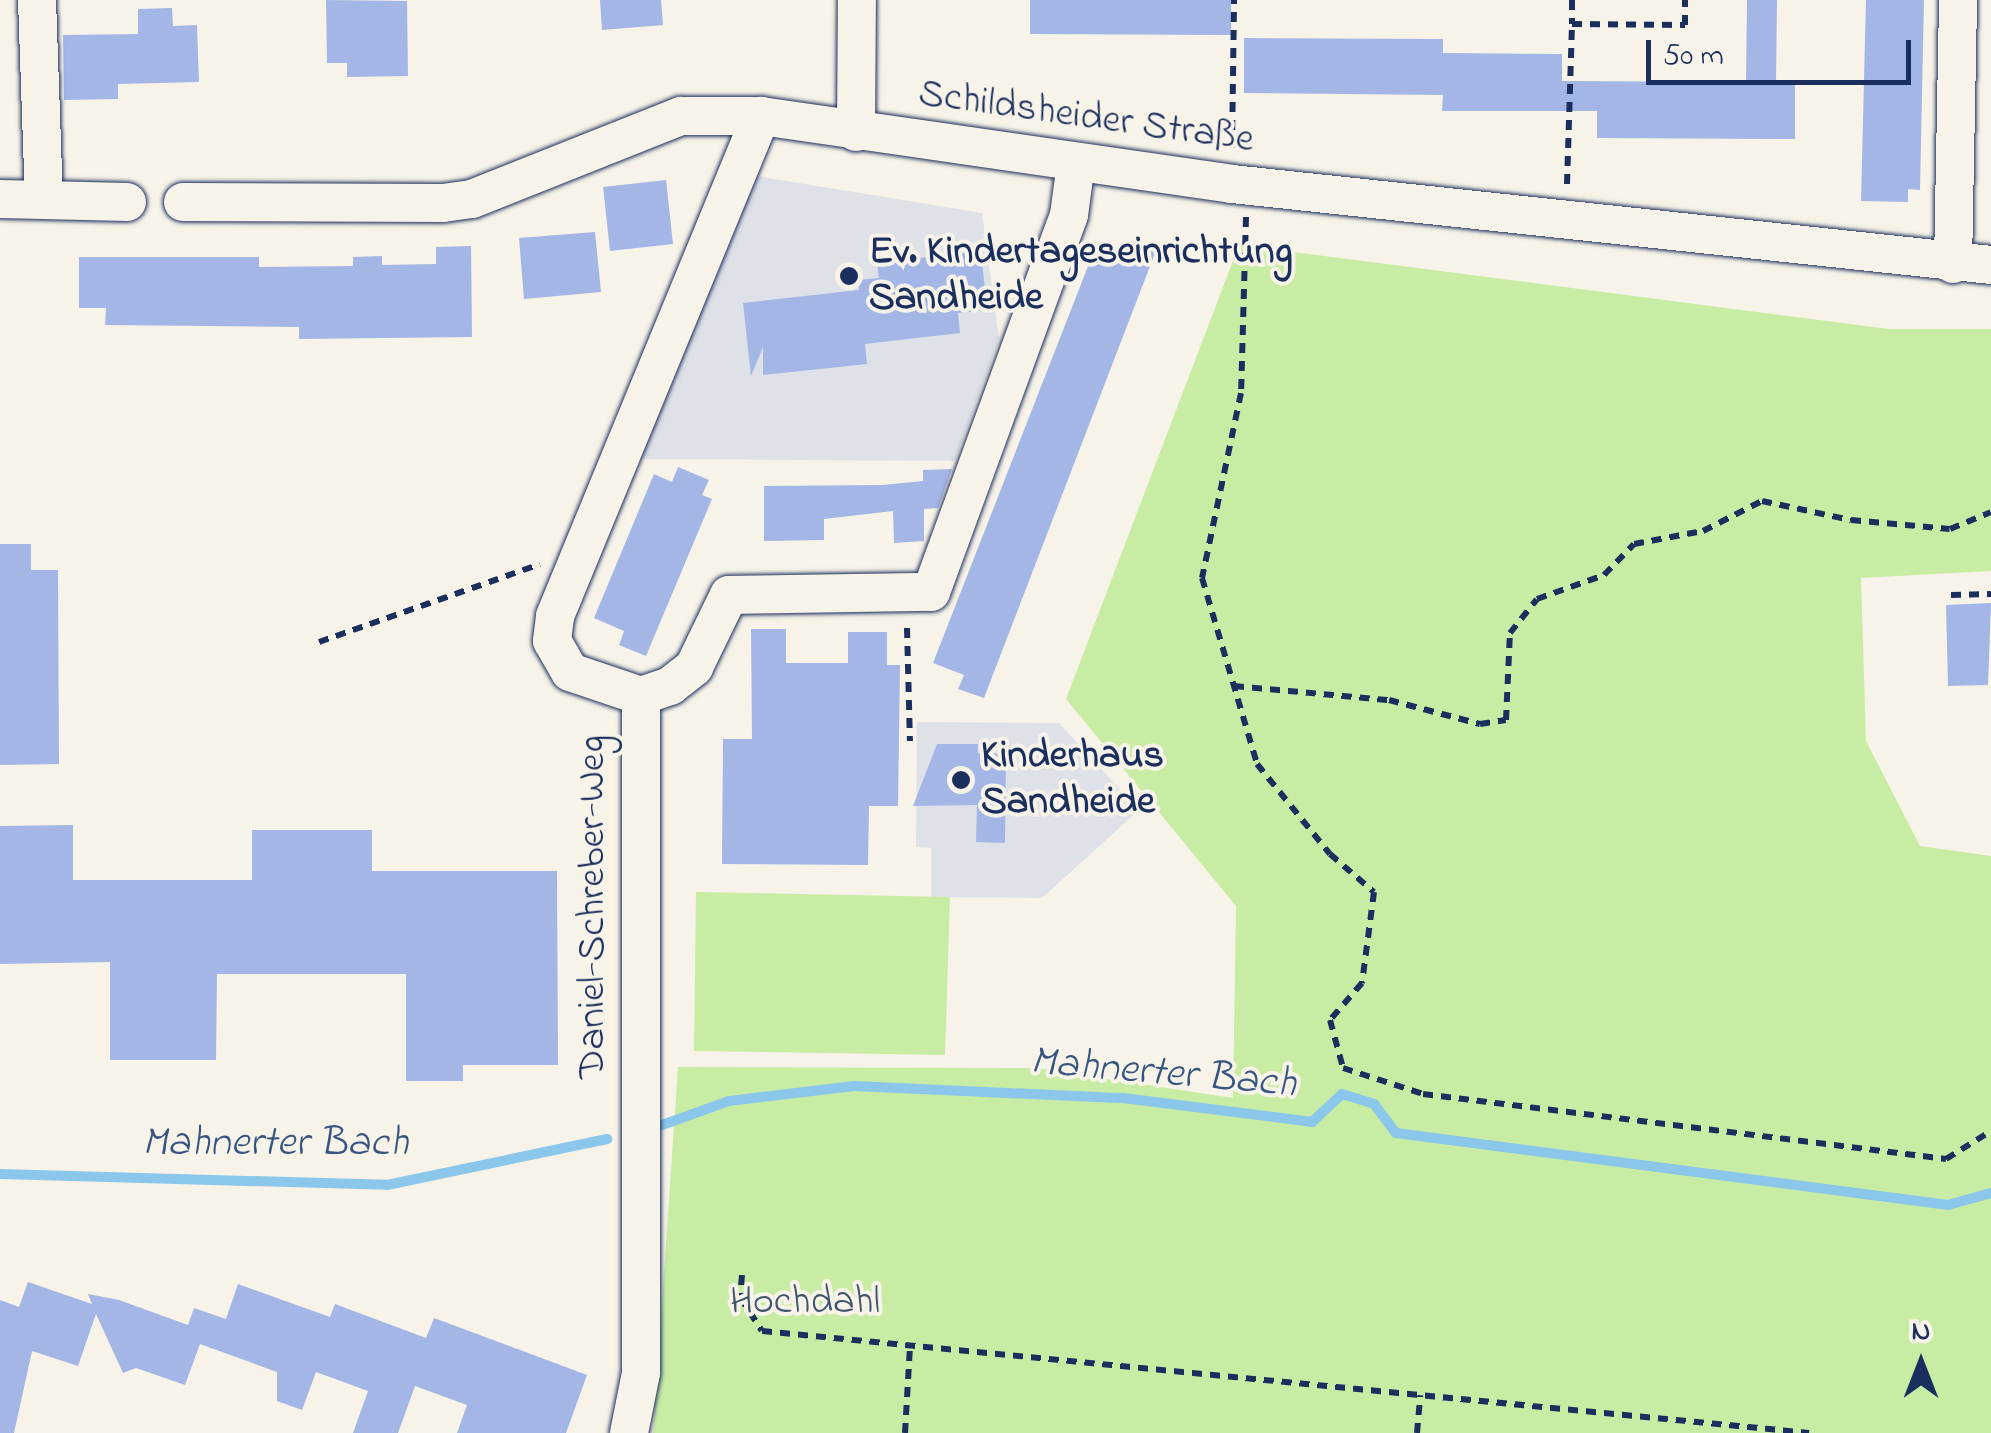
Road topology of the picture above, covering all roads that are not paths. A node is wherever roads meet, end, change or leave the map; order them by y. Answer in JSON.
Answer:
{"nodes":[{"id":1,"x":37,"y":0,"type":"edge"},
{"id":2,"x":857,"y":0,"type":"edge"},
{"id":3,"x":1958,"y":0,"type":"edge"},
{"id":4,"x":761,"y":116,"type":"junction"},
{"id":5,"x":856,"y":132,"type":"junction"},
{"id":6,"x":1076,"y":163,"type":"junction"},
{"id":7,"x":0,"y":200,"type":"edge"},
{"id":8,"x":44,"y":200,"type":"junction"},
{"id":9,"x":127,"y":202,"type":"dead end"},
{"id":10,"x":182,"y":202,"type":"dead end"},
{"id":11,"x":1954,"y":264,"type":"junction"},
{"id":12,"x":1991,"y":265,"type":"edge"},
{"id":13,"x":640,"y":696,"type":"junction"},
{"id":14,"x":629,"y":1433,"type":"edge"}],
"edges":[{"from":1,"to":8,"type":"street"},
{"from":2,"to":5,"type":"street"},
{"from":3,"to":11,"type":"street"},
{"from":4,"to":5,"type":"street","name":"Schildsheider Straße"},
{"from":4,"to":10,"type":"street","name":"Schildsheider Straße"},
{"from":4,"to":13,"type":"street","name":"Daniel-Schreber-Weg"},
{"from":5,"to":6,"type":"street","name":"Schildsheider Straße"},
{"from":6,"to":11,"type":"street","name":"Schildsheider Straße"},
{"from":6,"to":13,"type":"street"},
{"from":7,"to":8,"type":"street"},
{"from":8,"to":9,"type":"street"},
{"from":11,"to":12,"type":"street","name":"Schildsheider Straße"},
{"from":13,"to":14,"type":"street","name":"Daniel-Schreber-Weg"}]}
